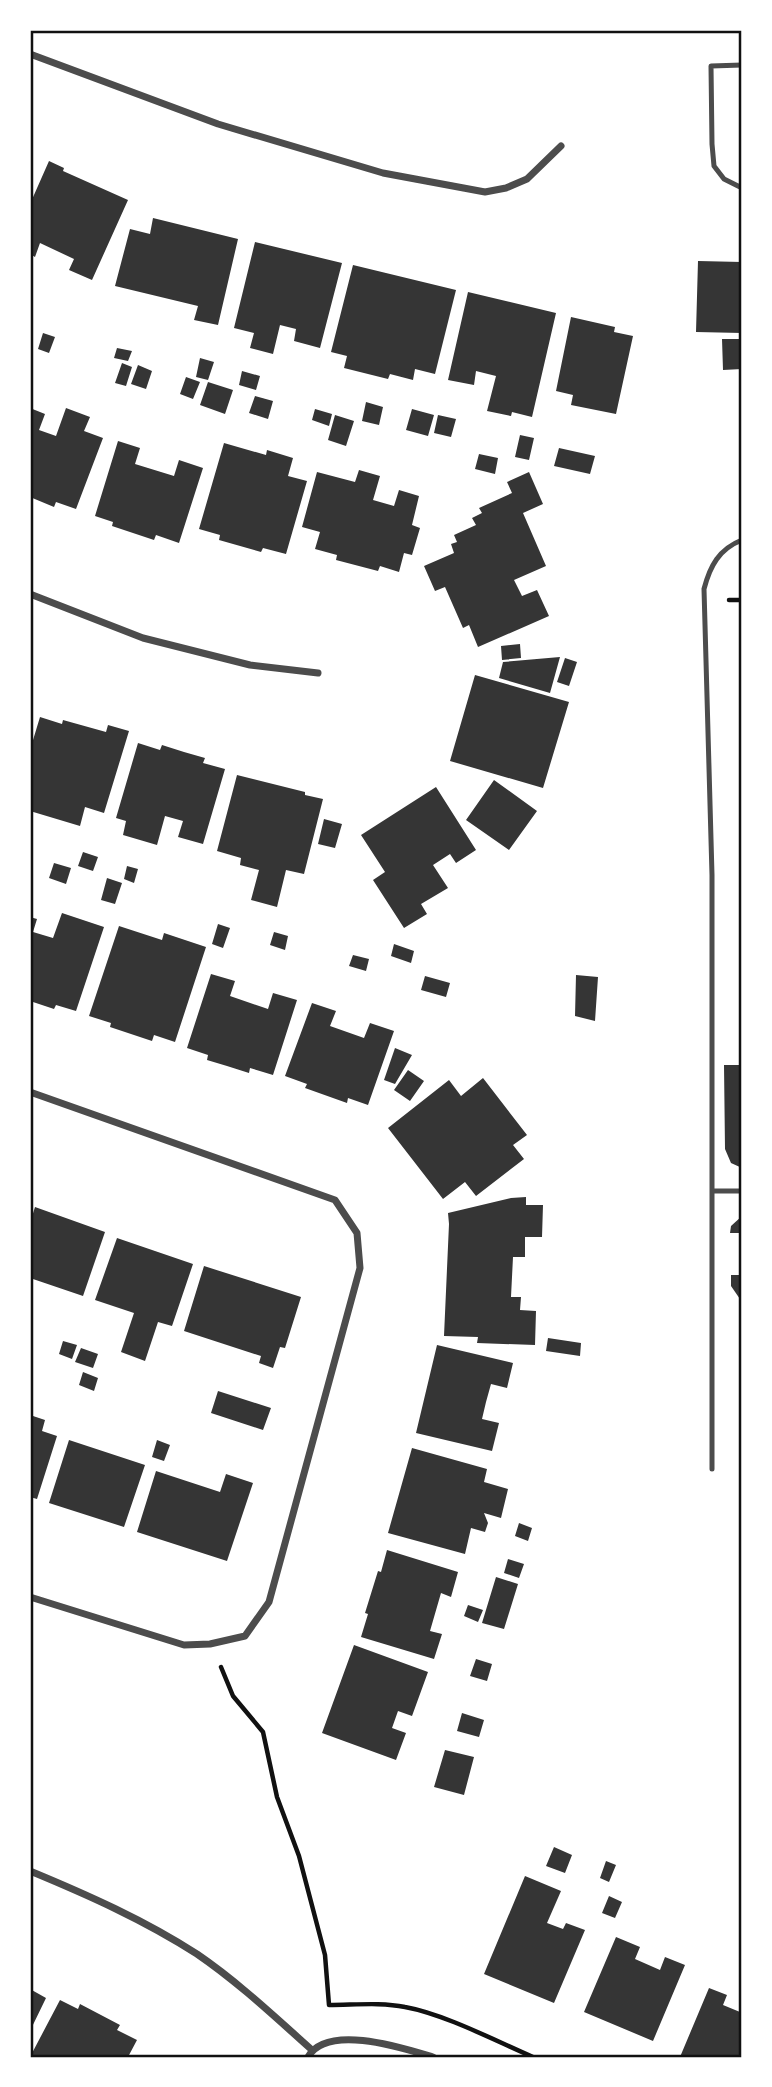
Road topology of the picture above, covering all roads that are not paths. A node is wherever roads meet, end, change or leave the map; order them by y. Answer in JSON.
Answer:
{"nodes":[{"id":1,"x":30,"y":54,"type":"edge"},
{"id":2,"x":742,"y":65,"type":"edge"},
{"id":3,"x":561,"y":146,"type":"dead end"},
{"id":4,"x":742,"y":188,"type":"edge"},
{"id":5,"x":742,"y":540,"type":"edge"},
{"id":6,"x":30,"y":594,"type":"edge"},
{"id":7,"x":318,"y":673,"type":"dead end"},
{"id":8,"x":30,"y":1092,"type":"edge"},
{"id":9,"x":712,"y":1191,"type":"junction"},
{"id":10,"x":742,"y":1191,"type":"edge"},
{"id":11,"x":712,"y":1469,"type":"dead end"},
{"id":12,"x":30,"y":1597,"type":"edge"},
{"id":13,"x":30,"y":1871,"type":"edge"},
{"id":14,"x":310,"y":2054,"type":"edge"},
{"id":15,"x":433,"y":2057,"type":"edge"}],
"edges":[{"from":1,"to":3,"type":"street"},
{"from":2,"to":4,"type":"lane"},
{"from":5,"to":9,"type":"lane"},
{"from":6,"to":7,"type":"street"},
{"from":8,"to":12,"type":"street"},
{"from":9,"to":10,"type":"lane"},
{"from":9,"to":11,"type":"lane"},
{"from":13,"to":14,"type":"street"},
{"from":14,"to":15,"type":"street"}]}
